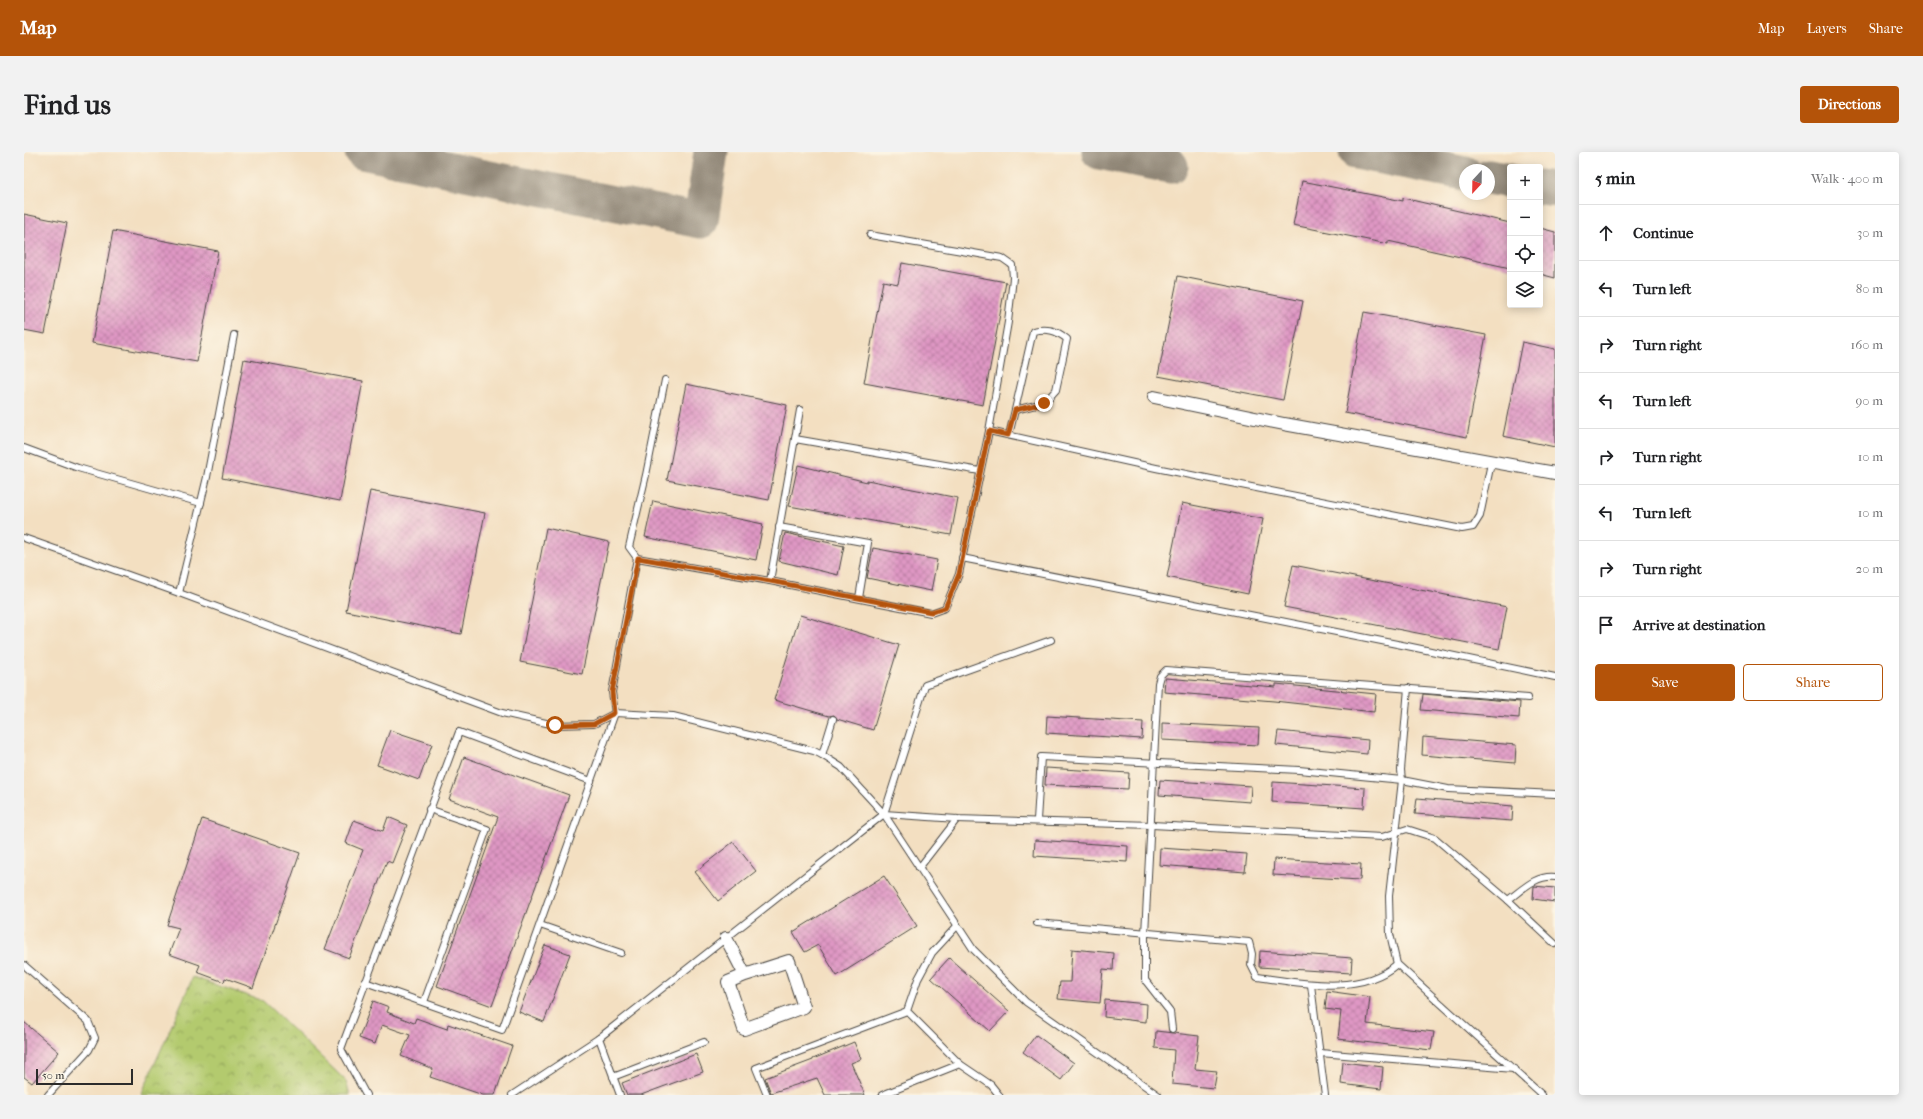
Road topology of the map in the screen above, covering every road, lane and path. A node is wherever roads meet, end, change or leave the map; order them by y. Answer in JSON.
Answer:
{"nodes":[{"id":1,"x":870,"y":235,"type":"dead end"},
{"id":2,"x":234,"y":335,"type":"dead end"},
{"id":3,"x":665,"y":380,"type":"dead end"},
{"id":4,"x":1154,"y":397,"type":"dead end"},
{"id":5,"x":800,"y":410,"type":"dead end"},
{"id":6,"x":1015,"y":410,"type":"junction"},
{"id":7,"x":989,"y":431,"type":"junction"},
{"id":8,"x":1008,"y":435,"type":"junction"},
{"id":9,"x":795,"y":439,"type":"junction"},
{"id":10,"x":24,"y":448,"type":"edge"},
{"id":11,"x":1491,"y":463,"type":"junction"},
{"id":12,"x":980,"y":471,"type":"junction"},
{"id":13,"x":1555,"y":473,"type":"edge"},
{"id":14,"x":200,"y":503,"type":"junction"},
{"id":15,"x":779,"y":527,"type":"junction"},
{"id":16,"x":24,"y":538,"type":"edge"},
{"id":17,"x":638,"y":558,"type":"junction"},
{"id":18,"x":962,"y":558,"type":"junction"},
{"id":19,"x":770,"y":581,"type":"junction"},
{"id":20,"x":179,"y":593,"type":"junction"},
{"id":21,"x":858,"y":598,"type":"junction"},
{"id":22,"x":1051,"y":640,"type":"dead end"},
{"id":23,"x":1555,"y":677,"type":"edge"},
{"id":24,"x":1408,"y":688,"type":"junction"},
{"id":25,"x":1528,"y":698,"type":"dead end"},
{"id":26,"x":614,"y":713,"type":"junction"},
{"id":27,"x":833,"y":719,"type":"dead end"},
{"id":28,"x":822,"y":754,"type":"junction"},
{"id":29,"x":1154,"y":763,"type":"junction"},
{"id":30,"x":1402,"y":780,"type":"junction"},
{"id":31,"x":592,"y":781,"type":"junction"},
{"id":32,"x":1555,"y":794,"type":"edge"},
{"id":33,"x":429,"y":809,"type":"junction"},
{"id":34,"x":884,"y":814,"type":"junction"},
{"id":35,"x":957,"y":819,"type":"junction"},
{"id":36,"x":1038,"y":820,"type":"junction"},
{"id":37,"x":1152,"y":825,"type":"junction"},
{"id":38,"x":1396,"y":832,"type":"junction"},
{"id":39,"x":919,"y":868,"type":"junction"},
{"id":40,"x":1555,"y":877,"type":"edge"},
{"id":41,"x":1508,"y":900,"type":"junction"},
{"id":42,"x":1037,"y":923,"type":"dead end"},
{"id":43,"x":540,"y":925,"type":"junction"},
{"id":44,"x":957,"y":926,"type":"junction"},
{"id":45,"x":1145,"y":934,"type":"junction"},
{"id":46,"x":726,"y":938,"type":"junction"},
{"id":47,"x":1555,"y":944,"type":"edge"},
{"id":48,"x":620,"y":954,"type":"dead end"},
{"id":49,"x":1396,"y":964,"type":"junction"},
{"id":50,"x":24,"y":965,"type":"edge"},
{"id":51,"x":745,"y":975,"type":"junction"},
{"id":52,"x":365,"y":982,"type":"junction"},
{"id":53,"x":1311,"y":985,"type":"junction"},
{"id":54,"x":424,"y":1002,"type":"junction"},
{"id":55,"x":907,"y":1011,"type":"junction"},
{"id":56,"x":1172,"y":1029,"type":"dead end"},
{"id":57,"x":599,"y":1038,"type":"junction"},
{"id":58,"x":704,"y":1042,"type":"dead end"},
{"id":59,"x":1320,"y":1053,"type":"junction"},
{"id":60,"x":960,"y":1064,"type":"junction"},
{"id":61,"x":1514,"y":1069,"type":"junction"},
{"id":62,"x":613,"y":1077,"type":"junction"},
{"id":63,"x":48,"y":1095,"type":"edge"},
{"id":64,"x":366,"y":1095,"type":"edge"},
{"id":65,"x":512,"y":1095,"type":"edge"},
{"id":66,"x":620,"y":1095,"type":"edge"},
{"id":67,"x":767,"y":1095,"type":"edge"},
{"id":68,"x":882,"y":1095,"type":"edge"},
{"id":69,"x":999,"y":1095,"type":"edge"},
{"id":70,"x":1158,"y":1095,"type":"edge"},
{"id":71,"x":1325,"y":1095,"type":"edge"},
{"id":72,"x":1542,"y":1095,"type":"edge"}],
"edges":[{"from":1,"to":7,"type":"lane"},
{"from":2,"to":14,"type":"lane"},
{"from":3,"to":17,"type":"lane"},
{"from":4,"to":11,"type":"street"},
{"from":5,"to":9,"type":"lane"},
{"from":6,"to":6,"type":"lane"},
{"from":6,"to":8,"type":"lane"},
{"from":7,"to":8,"type":"lane"},
{"from":7,"to":12,"type":"lane"},
{"from":8,"to":11,"type":"lane"},
{"from":9,"to":12,"type":"lane"},
{"from":9,"to":15,"type":"lane"},
{"from":10,"to":14,"type":"lane"},
{"from":11,"to":13,"type":"street"},
{"from":12,"to":18,"type":"lane"},
{"from":14,"to":20,"type":"lane"},
{"from":15,"to":19,"type":"lane"},
{"from":15,"to":21,"type":"lane"},
{"from":16,"to":20,"type":"lane"},
{"from":17,"to":19,"type":"lane"},
{"from":17,"to":26,"type":"lane"},
{"from":18,"to":21,"type":"lane"},
{"from":18,"to":23,"type":"lane"},
{"from":19,"to":21,"type":"lane"},
{"from":20,"to":26,"type":"lane"},
{"from":22,"to":34,"type":"lane"},
{"from":24,"to":25,"type":"lane"},
{"from":24,"to":29,"type":"lane"},
{"from":24,"to":30,"type":"lane"},
{"from":26,"to":28,"type":"lane"},
{"from":26,"to":31,"type":"lane"},
{"from":27,"to":28,"type":"lane"},
{"from":28,"to":34,"type":"lane"},
{"from":29,"to":30,"type":"lane"},
{"from":29,"to":36,"type":"lane"},
{"from":29,"to":37,"type":"lane"},
{"from":30,"to":32,"type":"lane"},
{"from":30,"to":38,"type":"lane"},
{"from":31,"to":33,"type":"lane"},
{"from":31,"to":43,"type":"lane"},
{"from":33,"to":52,"type":"lane"},
{"from":33,"to":54,"type":"lane"},
{"from":34,"to":35,"type":"lane"},
{"from":34,"to":39,"type":"lane"},
{"from":34,"to":46,"type":"lane"},
{"from":35,"to":36,"type":"lane"},
{"from":35,"to":39,"type":"lane"},
{"from":36,"to":37,"type":"lane"},
{"from":37,"to":38,"type":"lane"},
{"from":37,"to":45,"type":"lane"},
{"from":38,"to":41,"type":"lane"},
{"from":38,"to":49,"type":"lane"},
{"from":39,"to":44,"type":"lane"},
{"from":40,"to":41,"type":"lane"},
{"from":41,"to":47,"type":"lane"},
{"from":42,"to":45,"type":"lane"},
{"from":43,"to":48,"type":"lane"},
{"from":43,"to":54,"type":"lane"},
{"from":44,"to":55,"type":"lane"},
{"from":44,"to":70,"type":"lane"},
{"from":45,"to":53,"type":"lane"},
{"from":45,"to":56,"type":"lane"},
{"from":46,"to":51,"type":"street"},
{"from":46,"to":57,"type":"lane"},
{"from":49,"to":53,"type":"lane"},
{"from":49,"to":61,"type":"lane"},
{"from":50,"to":63,"type":"lane"},
{"from":51,"to":51,"type":"street"},
{"from":52,"to":54,"type":"lane"},
{"from":52,"to":64,"type":"lane"},
{"from":53,"to":59,"type":"lane"},
{"from":55,"to":60,"type":"lane"},
{"from":55,"to":67,"type":"lane"},
{"from":57,"to":62,"type":"lane"},
{"from":57,"to":65,"type":"lane"},
{"from":58,"to":62,"type":"lane"},
{"from":59,"to":61,"type":"lane"},
{"from":59,"to":71,"type":"lane"},
{"from":60,"to":68,"type":"lane"},
{"from":60,"to":69,"type":"lane"},
{"from":61,"to":72,"type":"lane"},
{"from":62,"to":66,"type":"lane"}]}
